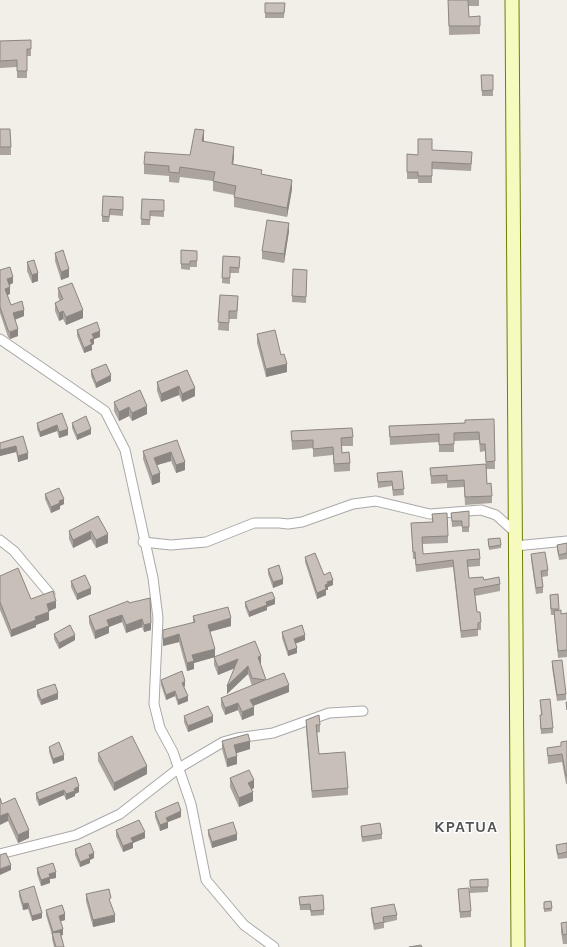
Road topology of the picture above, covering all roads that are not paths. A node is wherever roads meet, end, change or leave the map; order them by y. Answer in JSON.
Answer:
{"nodes":[{"id":1,"x":512,"y":0,"type":"edge"},
{"id":2,"x":0,"y":339,"type":"edge"},
{"id":3,"x":515,"y":532,"type":"junction"},
{"id":4,"x":0,"y":540,"type":"edge"},
{"id":5,"x":567,"y":541,"type":"edge"},
{"id":6,"x":143,"y":542,"type":"junction"},
{"id":7,"x":515,"y":546,"type":"junction"},
{"id":8,"x":50,"y":594,"type":"edge"},
{"id":9,"x":362,"y":711,"type":"dead end"},
{"id":10,"x":179,"y":768,"type":"junction"},
{"id":11,"x":0,"y":854,"type":"edge"},
{"id":12,"x":274,"y":947,"type":"edge"},
{"id":13,"x":518,"y":947,"type":"edge"}],
"edges":[{"from":1,"to":3,"type":"main road"},
{"from":2,"to":6,"type":"street"},
{"from":3,"to":6,"type":"street"},
{"from":3,"to":7,"type":"main road"},
{"from":4,"to":8,"type":"street"},
{"from":5,"to":7,"type":"street"},
{"from":6,"to":10,"type":"street"},
{"from":7,"to":13,"type":"main road"},
{"from":9,"to":10,"type":"street"},
{"from":10,"to":11,"type":"street"},
{"from":10,"to":12,"type":"street"}]}
